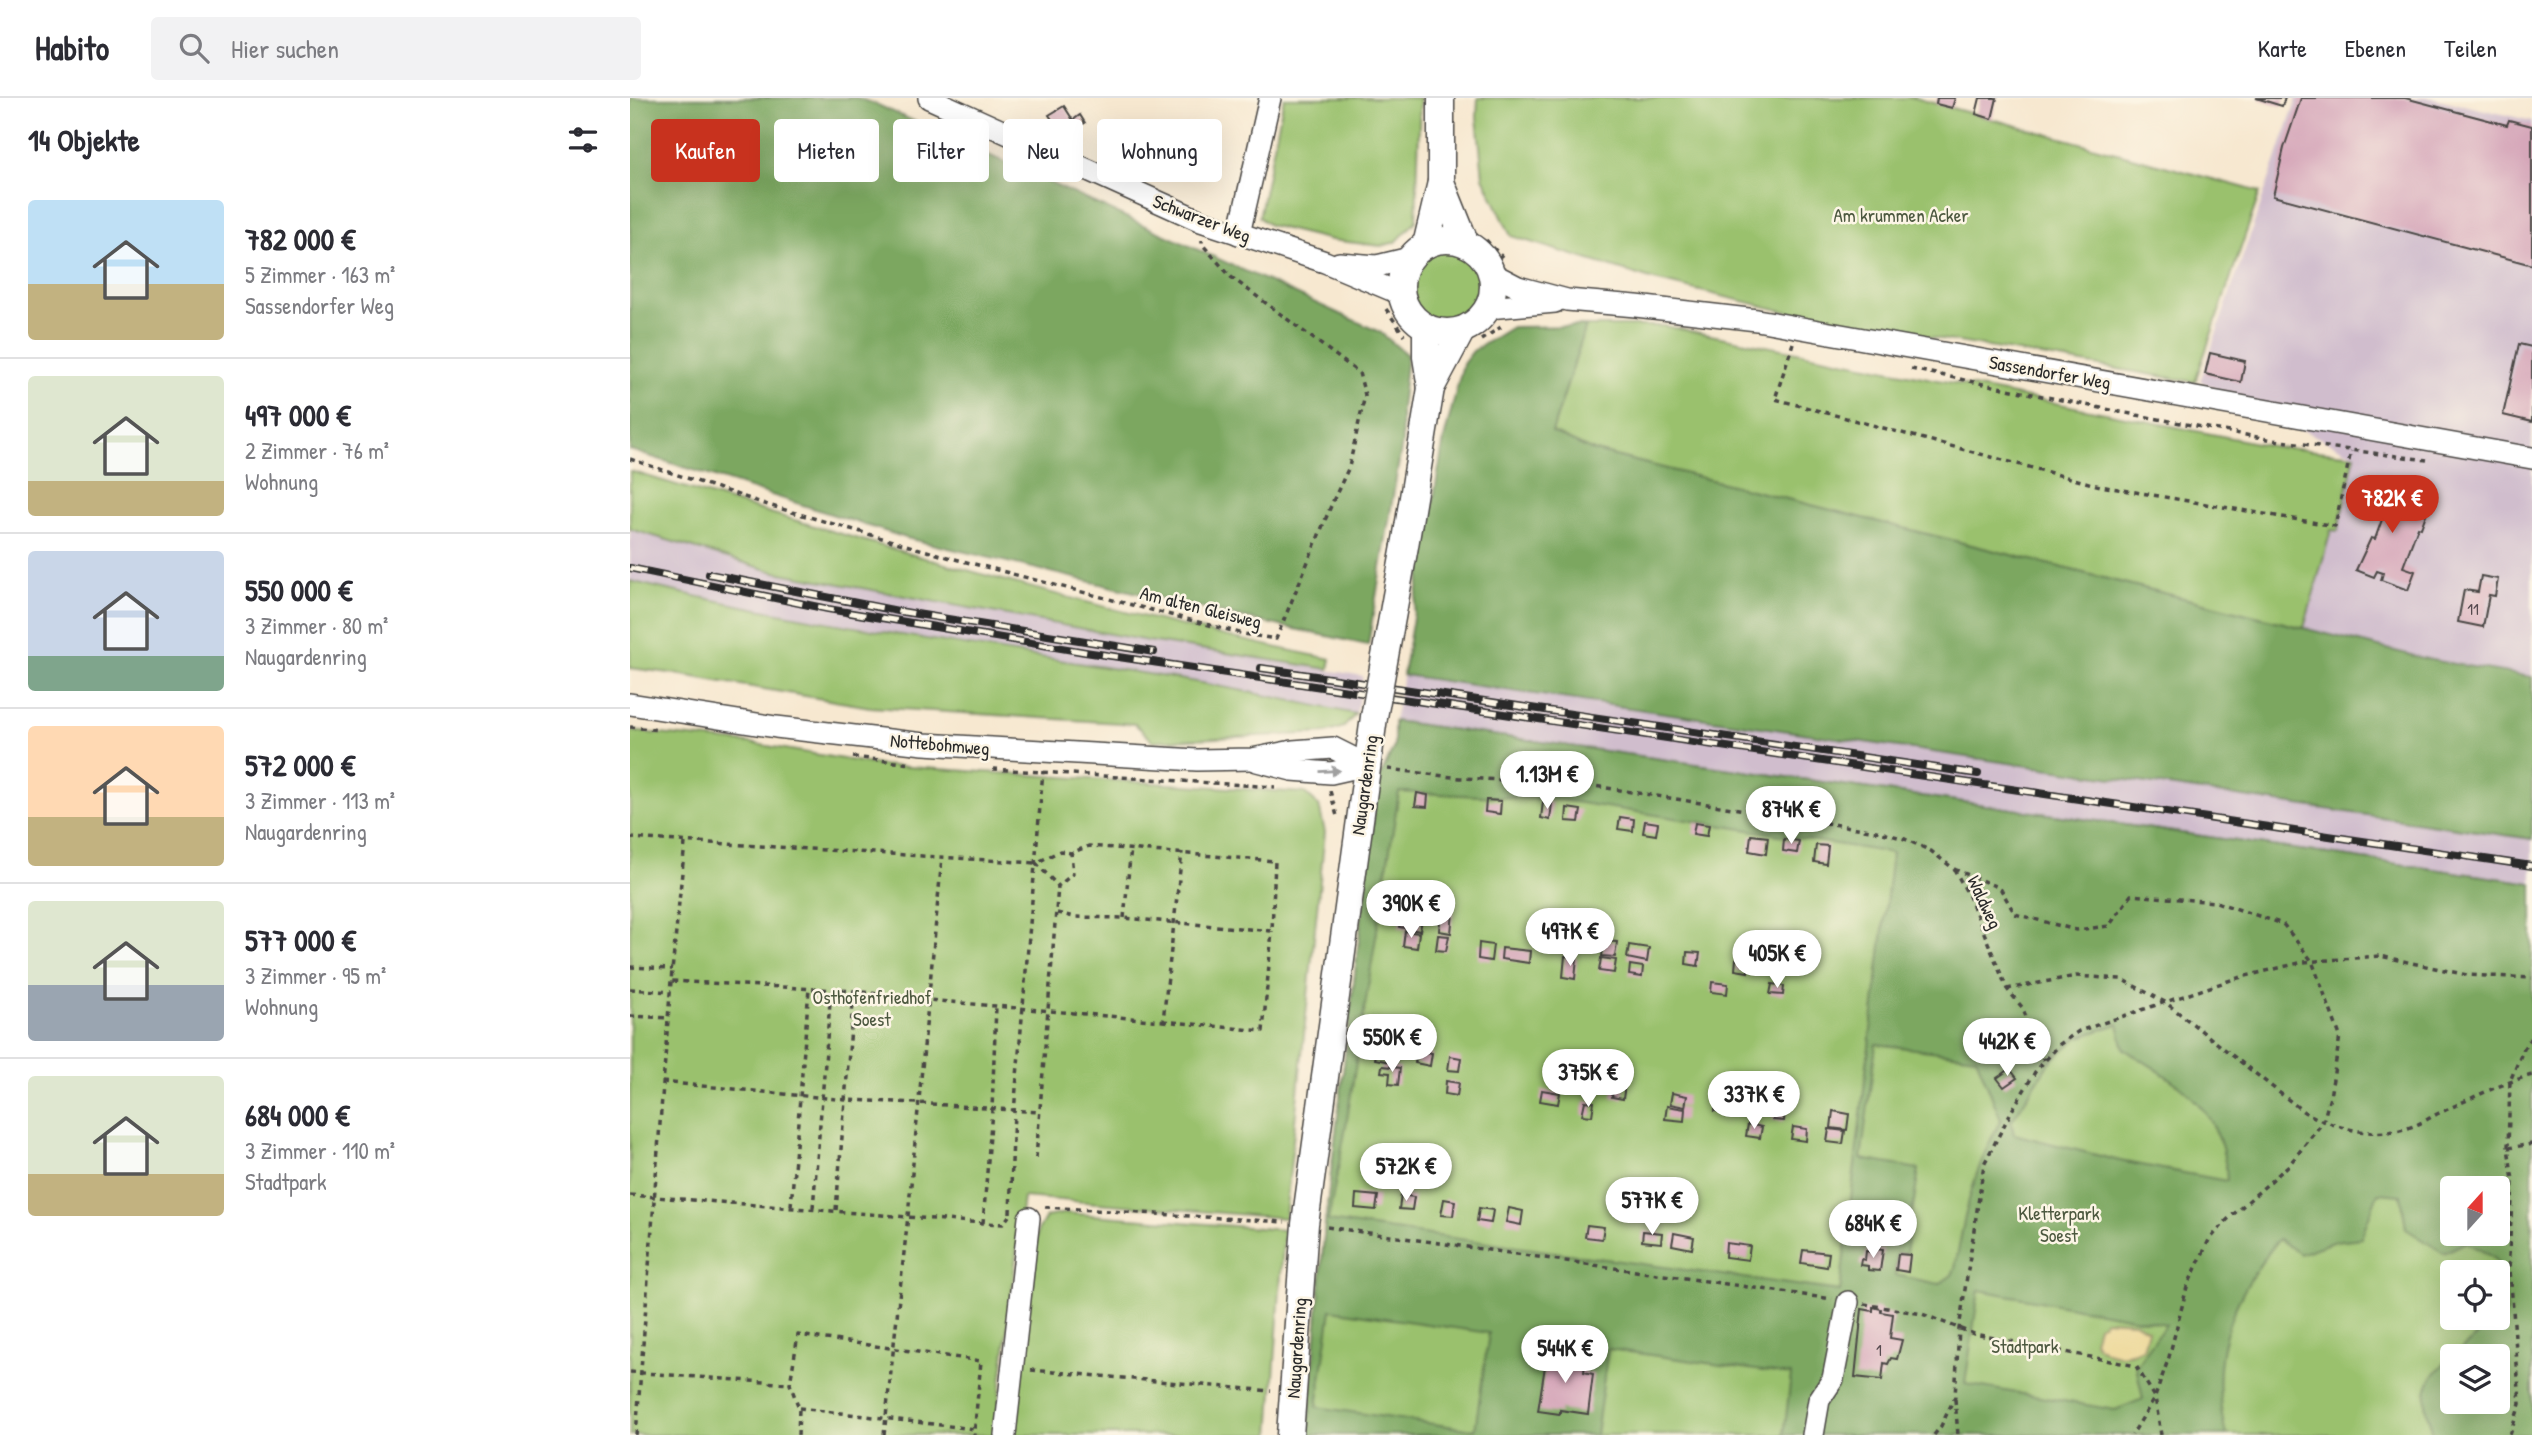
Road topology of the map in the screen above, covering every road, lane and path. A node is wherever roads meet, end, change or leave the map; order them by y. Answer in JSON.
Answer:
{"nodes":[{"id":1,"x":929,"y":98,"type":"edge"},
{"id":2,"x":1270,"y":98,"type":"edge"},
{"id":3,"x":1441,"y":98,"type":"edge"},
{"id":4,"x":1441,"y":182,"type":"junction"},
{"id":5,"x":1200,"y":221,"type":"junction"},
{"id":6,"x":1239,"y":234,"type":"junction"},
{"id":7,"x":1466,"y":244,"type":"junction"},
{"id":8,"x":1418,"y":251,"type":"junction"},
{"id":9,"x":1325,"y":262,"type":"junction"},
{"id":10,"x":1491,"y":273,"type":"junction"},
{"id":11,"x":1401,"y":294,"type":"junction"},
{"id":12,"x":1567,"y":300,"type":"junction"},
{"id":13,"x":1488,"y":308,"type":"junction"},
{"id":14,"x":1426,"y":328,"type":"junction"},
{"id":15,"x":1462,"y":330,"type":"junction"},
{"id":16,"x":1798,"y":339,"type":"junction"},
{"id":17,"x":1908,"y":368,"type":"dead end"},
{"id":18,"x":1431,"y":388,"type":"junction"},
{"id":19,"x":2357,"y":427,"type":"junction"},
{"id":20,"x":2352,"y":450,"type":"junction"},
{"id":21,"x":2532,"y":458,"type":"edge"},
{"id":22,"x":630,"y":459,"type":"edge"},
{"id":23,"x":2435,"y":461,"type":"dead end"},
{"id":24,"x":630,"y":704,"type":"edge"},
{"id":25,"x":1045,"y":751,"type":"junction"},
{"id":26,"x":1375,"y":767,"type":"junction"},
{"id":27,"x":630,"y":838,"type":"edge"},
{"id":28,"x":685,"y":843,"type":"junction"},
{"id":29,"x":1131,"y":848,"type":"junction"},
{"id":30,"x":1182,"y":852,"type":"junction"},
{"id":31,"x":1071,"y":853,"type":"junction"},
{"id":32,"x":942,"y":857,"type":"junction"},
{"id":33,"x":1036,"y":863,"type":"junction"},
{"id":34,"x":1954,"y":869,"type":"junction"},
{"id":35,"x":1058,"y":886,"type":"junction"},
{"id":36,"x":1057,"y":913,"type":"junction"},
{"id":37,"x":1125,"y":918,"type":"junction"},
{"id":38,"x":1175,"y":924,"type":"junction"},
{"id":39,"x":1272,"y":931,"type":"junction"},
{"id":40,"x":2312,"y":961,"type":"junction"},
{"id":41,"x":630,"y":967,"type":"edge"},
{"id":42,"x":672,"y":969,"type":"junction"},
{"id":43,"x":2532,"y":978,"type":"edge"},
{"id":44,"x":671,"y":981,"type":"junction"},
{"id":45,"x":630,"y":989,"type":"edge"},
{"id":46,"x":809,"y":989,"type":"junction"},
{"id":47,"x":2007,"y":989,"type":"junction"},
{"id":48,"x":831,"y":990,"type":"junction"},
{"id":49,"x":854,"y":990,"type":"junction"},
{"id":50,"x":671,"y":992,"type":"junction"},
{"id":51,"x":928,"y":1000,"type":"junction"},
{"id":52,"x":2165,"y":1002,"type":"junction"},
{"id":53,"x":996,"y":1006,"type":"junction"},
{"id":54,"x":1024,"y":1009,"type":"junction"},
{"id":55,"x":1047,"y":1010,"type":"junction"},
{"id":56,"x":630,"y":1016,"type":"edge"},
{"id":57,"x":668,"y":1018,"type":"junction"},
{"id":58,"x":1163,"y":1021,"type":"junction"},
{"id":59,"x":2532,"y":1035,"type":"edge"},
{"id":60,"x":2044,"y":1060,"type":"junction"},
{"id":61,"x":2532,"y":1075,"type":"edge"},
{"id":62,"x":2510,"y":1081,"type":"junction"},
{"id":63,"x":662,"y":1082,"type":"junction"},
{"id":64,"x":801,"y":1095,"type":"junction"},
{"id":65,"x":823,"y":1097,"type":"junction"},
{"id":66,"x":846,"y":1100,"type":"junction"},
{"id":67,"x":919,"y":1102,"type":"junction"},
{"id":68,"x":992,"y":1110,"type":"junction"},
{"id":69,"x":1014,"y":1112,"type":"junction"},
{"id":70,"x":1038,"y":1112,"type":"junction"},
{"id":71,"x":2323,"y":1122,"type":"junction"},
{"id":72,"x":2532,"y":1144,"type":"edge"},
{"id":73,"x":2508,"y":1148,"type":"junction"},
{"id":74,"x":1036,"y":1158,"type":"dead end"},
{"id":75,"x":630,"y":1195,"type":"edge"},
{"id":76,"x":654,"y":1196,"type":"junction"},
{"id":77,"x":791,"y":1206,"type":"junction"},
{"id":78,"x":813,"y":1208,"type":"junction"},
{"id":79,"x":836,"y":1210,"type":"junction"},
{"id":80,"x":908,"y":1216,"type":"junction"},
{"id":81,"x":1019,"y":1217,"type":"junction"},
{"id":82,"x":983,"y":1223,"type":"junction"},
{"id":83,"x":1305,"y":1224,"type":"junction"},
{"id":84,"x":1848,"y":1301,"type":"junction"},
{"id":85,"x":1959,"y":1329,"type":"junction"},
{"id":86,"x":893,"y":1349,"type":"junction"},
{"id":87,"x":1012,"y":1367,"type":"junction"},
{"id":88,"x":630,"y":1372,"type":"edge"},
{"id":89,"x":640,"y":1373,"type":"junction"},
{"id":90,"x":790,"y":1384,"type":"junction"},
{"id":91,"x":1292,"y":1393,"type":"junction"},
{"id":92,"x":1955,"y":1396,"type":"junction"},
{"id":93,"x":2155,"y":1397,"type":"junction"},
{"id":94,"x":799,"y":1408,"type":"junction"},
{"id":95,"x":886,"y":1418,"type":"junction"},
{"id":96,"x":974,"y":1429,"type":"junction"},
{"id":97,"x":636,"y":1435,"type":"edge"},
{"id":98,"x":798,"y":1435,"type":"edge"},
{"id":99,"x":884,"y":1435,"type":"edge"},
{"id":100,"x":974,"y":1435,"type":"edge"},
{"id":101,"x":1005,"y":1435,"type":"edge"},
{"id":102,"x":1290,"y":1435,"type":"edge"},
{"id":103,"x":1813,"y":1435,"type":"edge"},
{"id":104,"x":1934,"y":1435,"type":"edge"},
{"id":105,"x":1958,"y":1435,"type":"edge"},
{"id":106,"x":2132,"y":1435,"type":"edge"},
{"id":107,"x":2161,"y":1435,"type":"edge"},
{"id":108,"x":2510,"y":1435,"type":"edge"}],
"edges":[{"from":1,"to":5,"type":"street","name":"Schwarzer Weg"},
{"from":2,"to":6,"type":"street"},
{"from":3,"to":4,"type":"main road"},
{"from":4,"to":7,"type":"main road"},
{"from":4,"to":8,"type":"main road"},
{"from":5,"to":6,"type":"street","name":"Schwarzer Weg"},
{"from":5,"to":22,"type":"path","name":"Am alten Gleisweg"},
{"from":6,"to":9,"type":"street","name":"Schwarzer Weg"},
{"from":7,"to":8,"type":"main road"},
{"from":7,"to":10,"type":"main road"},
{"from":8,"to":9,"type":"street","name":"Schwarzer Weg"},
{"from":8,"to":11,"type":"main road"},
{"from":9,"to":11,"type":"street","name":"Schwarzer Weg"},
{"from":10,"to":12,"type":"street","name":"Sassendorfer Weg"},
{"from":10,"to":13,"type":"main road"},
{"from":11,"to":14,"type":"main road"},
{"from":12,"to":13,"type":"street","name":"Sassendorfer Weg"},
{"from":12,"to":16,"type":"street","name":"Sassendorfer Weg"},
{"from":13,"to":15,"type":"main road"},
{"from":14,"to":15,"type":"main road"},
{"from":14,"to":18,"type":"main road","name":"Naugardenring"},
{"from":15,"to":18,"type":"main road","name":"Naugardenring"},
{"from":16,"to":19,"type":"street","name":"Sassendorfer Weg"},
{"from":16,"to":20,"type":"path"},
{"from":17,"to":20,"type":"path"},
{"from":18,"to":26,"type":"main road","name":"Naugardenring","bridge":true},
{"from":19,"to":20,"type":"path"},
{"from":19,"to":21,"type":"street","name":"Sassendorfer Weg"},
{"from":20,"to":23,"type":"path"},
{"from":24,"to":25,"type":"street","name":"Nottebohmweg"},
{"from":25,"to":26,"type":"street","name":"Nottebohmweg"},
{"from":25,"to":33,"type":"path"},
{"from":26,"to":34,"type":"path","name":"Waldweg"},
{"from":26,"to":83,"type":"main road","name":"Naugardenring"},
{"from":27,"to":28,"type":"path"},
{"from":28,"to":32,"type":"path"},
{"from":28,"to":42,"type":"path"},
{"from":29,"to":30,"type":"path"},
{"from":29,"to":31,"type":"path"},
{"from":29,"to":37,"type":"path"},
{"from":30,"to":38,"type":"path"},
{"from":30,"to":39,"type":"path"},
{"from":31,"to":33,"type":"path"},
{"from":31,"to":35,"type":"path"},
{"from":32,"to":33,"type":"path"},
{"from":32,"to":51,"type":"path"},
{"from":33,"to":35,"type":"path"},
{"from":33,"to":54,"type":"path"},
{"from":34,"to":40,"type":"path"},
{"from":34,"to":47,"type":"path","name":"Waldweg"},
{"from":35,"to":36,"type":"path"},
{"from":36,"to":37,"type":"path"},
{"from":36,"to":55,"type":"path"},
{"from":37,"to":38,"type":"path"},
{"from":38,"to":39,"type":"path"},
{"from":38,"to":58,"type":"path"},
{"from":39,"to":58,"type":"path"},
{"from":40,"to":43,"type":"path"},
{"from":40,"to":52,"type":"path"},
{"from":40,"to":71,"type":"path"},
{"from":41,"to":42,"type":"path"},
{"from":42,"to":44,"type":"path"},
{"from":44,"to":46,"type":"path"},
{"from":44,"to":50,"type":"path"},
{"from":45,"to":50,"type":"path"},
{"from":46,"to":48,"type":"path"},
{"from":46,"to":64,"type":"path"},
{"from":47,"to":52,"type":"path"},
{"from":47,"to":60,"type":"path","name":"Waldweg"},
{"from":48,"to":49,"type":"path"},
{"from":48,"to":65,"type":"path"},
{"from":49,"to":51,"type":"path"},
{"from":49,"to":66,"type":"path"},
{"from":50,"to":57,"type":"path"},
{"from":51,"to":53,"type":"path"},
{"from":51,"to":67,"type":"path"},
{"from":52,"to":60,"type":"path"},
{"from":52,"to":71,"type":"path"},
{"from":53,"to":54,"type":"path"},
{"from":53,"to":68,"type":"path"},
{"from":54,"to":55,"type":"path"},
{"from":54,"to":69,"type":"path"},
{"from":55,"to":58,"type":"path"},
{"from":55,"to":70,"type":"path"},
{"from":56,"to":57,"type":"path"},
{"from":57,"to":63,"type":"path"},
{"from":59,"to":62,"type":"path"},
{"from":60,"to":85,"type":"path"},
{"from":61,"to":62,"type":"path"},
{"from":62,"to":71,"type":"path"},
{"from":62,"to":73,"type":"path"},
{"from":63,"to":64,"type":"path"},
{"from":63,"to":76,"type":"path"},
{"from":64,"to":65,"type":"path"},
{"from":64,"to":77,"type":"path"},
{"from":65,"to":66,"type":"path"},
{"from":65,"to":78,"type":"path"},
{"from":66,"to":67,"type":"path"},
{"from":66,"to":79,"type":"path"},
{"from":67,"to":68,"type":"path"},
{"from":67,"to":80,"type":"path"},
{"from":68,"to":69,"type":"path"},
{"from":68,"to":82,"type":"path"},
{"from":69,"to":70,"type":"path"},
{"from":69,"to":81,"type":"path"},
{"from":70,"to":74,"type":"path"},
{"from":71,"to":93,"type":"path"},
{"from":72,"to":73,"type":"path"},
{"from":73,"to":108,"type":"path"},
{"from":75,"to":76,"type":"path"},
{"from":76,"to":77,"type":"path"},
{"from":76,"to":89,"type":"path"},
{"from":77,"to":78,"type":"path"},
{"from":78,"to":79,"type":"path"},
{"from":79,"to":80,"type":"path"},
{"from":80,"to":82,"type":"path"},
{"from":80,"to":86,"type":"path"},
{"from":81,"to":82,"type":"path"},
{"from":81,"to":83,"type":"path"},
{"from":81,"to":87,"type":"street"},
{"from":83,"to":84,"type":"path"},
{"from":83,"to":91,"type":"main road","name":"Naugardenring"},
{"from":84,"to":85,"type":"path"},
{"from":84,"to":103,"type":"street"},
{"from":85,"to":92,"type":"path"},
{"from":85,"to":93,"type":"path"},
{"from":86,"to":90,"type":"path"},
{"from":86,"to":95,"type":"path"},
{"from":86,"to":96,"type":"path"},
{"from":87,"to":91,"type":"path"},
{"from":87,"to":101,"type":"street"},
{"from":88,"to":89,"type":"path"},
{"from":89,"to":90,"type":"path"},
{"from":89,"to":97,"type":"path"},
{"from":90,"to":94,"type":"path"},
{"from":91,"to":102,"type":"main road","name":"Naugardenring"},
{"from":92,"to":104,"type":"path"},
{"from":92,"to":105,"type":"path"},
{"from":93,"to":106,"type":"path"},
{"from":93,"to":107,"type":"path"},
{"from":94,"to":95,"type":"path"},
{"from":94,"to":98,"type":"path"},
{"from":95,"to":96,"type":"path"},
{"from":95,"to":99,"type":"path"},
{"from":96,"to":100,"type":"path"}]}
